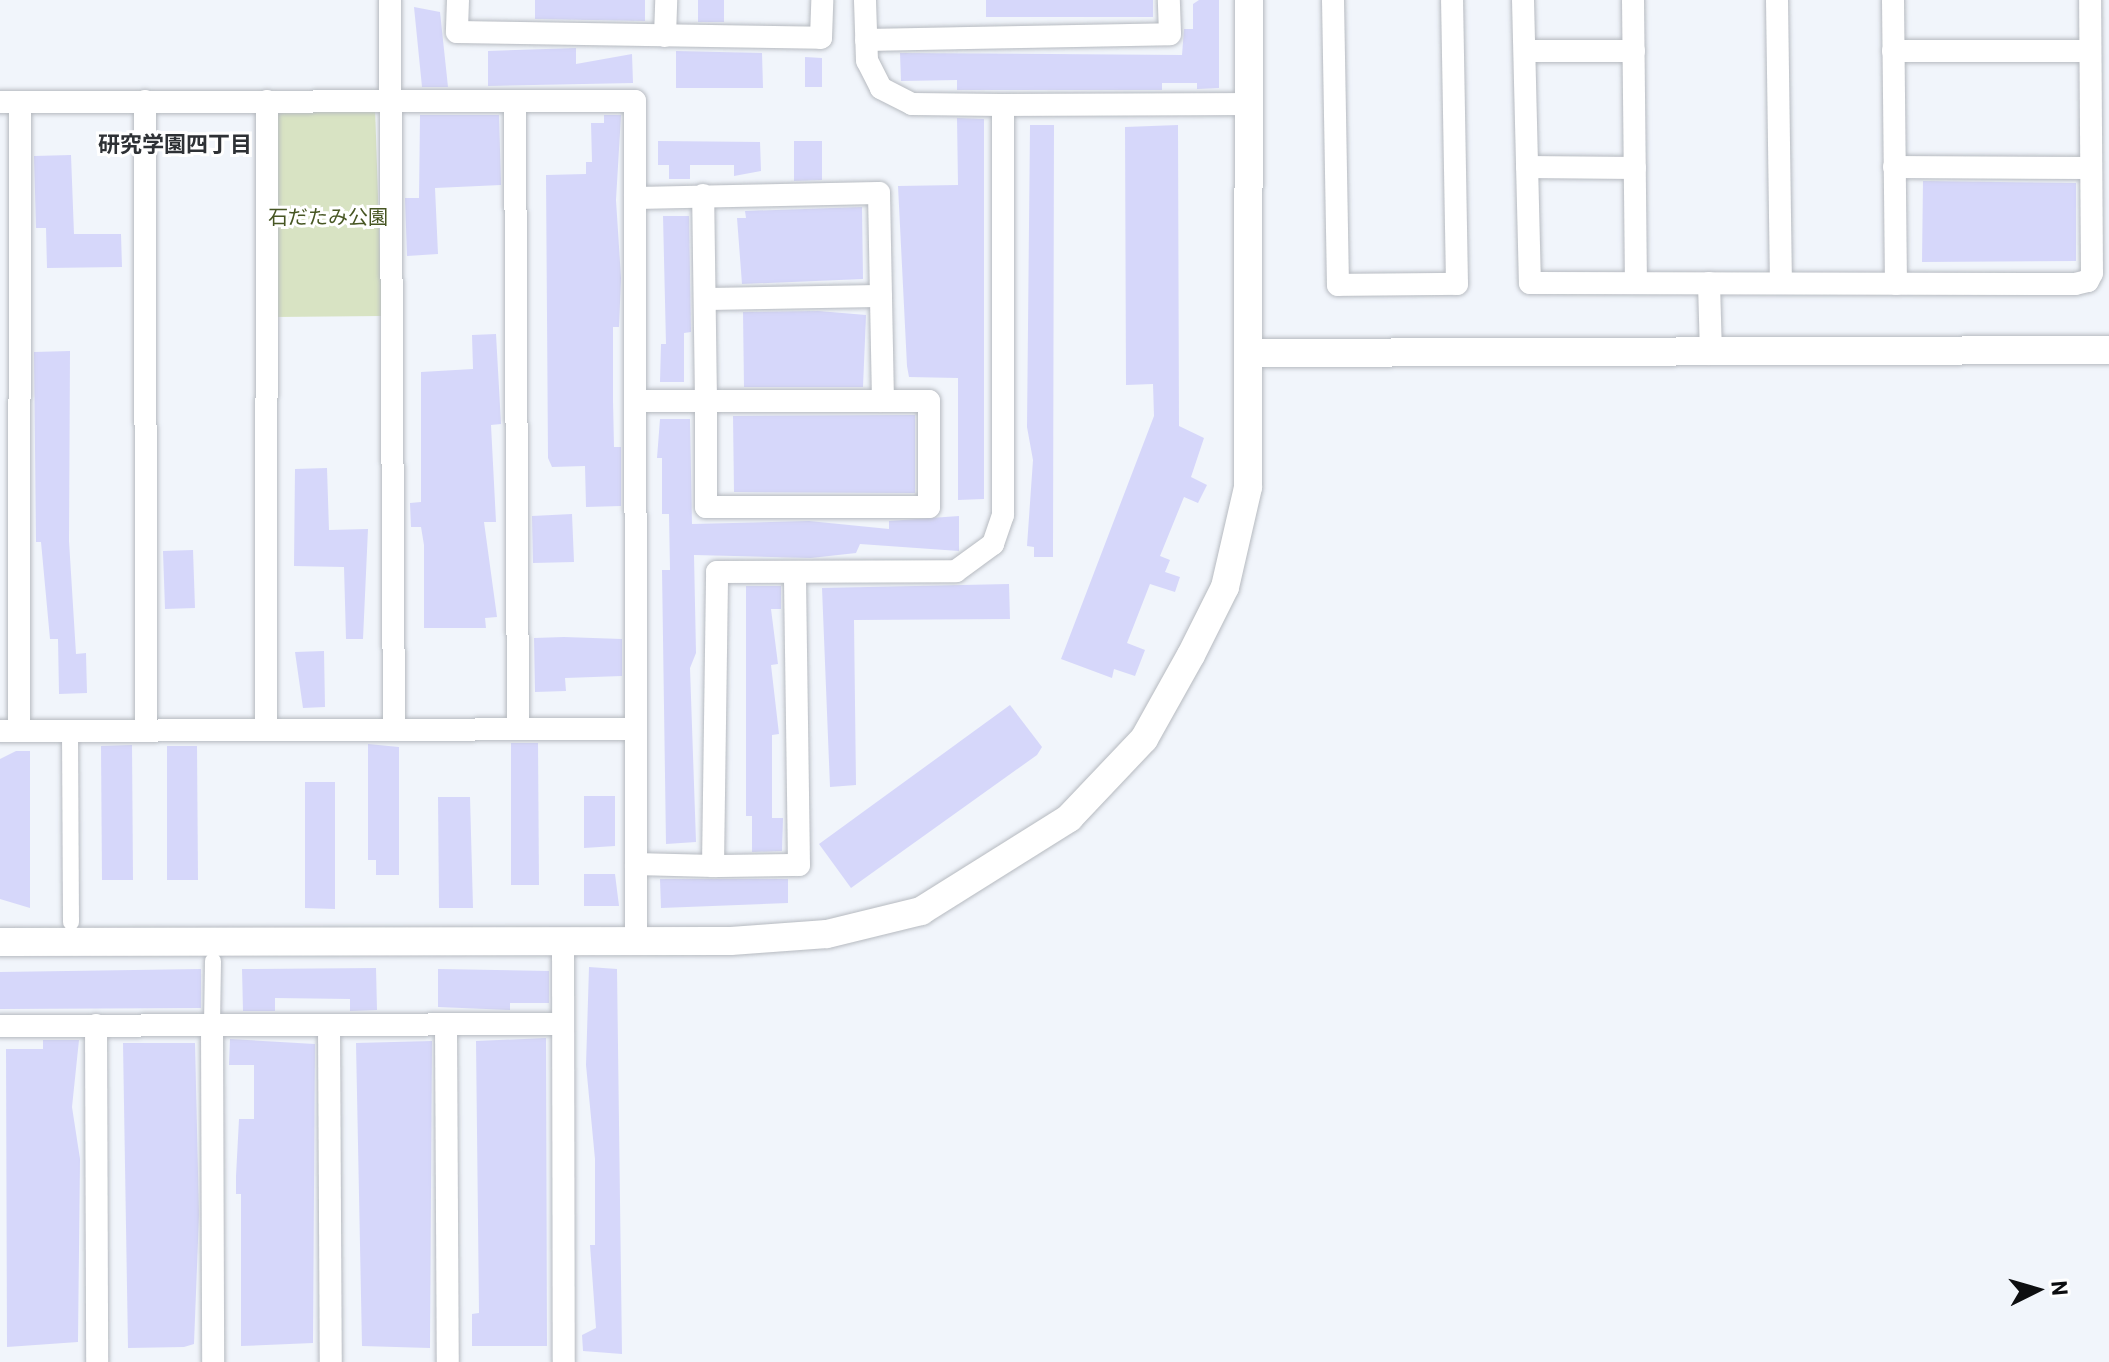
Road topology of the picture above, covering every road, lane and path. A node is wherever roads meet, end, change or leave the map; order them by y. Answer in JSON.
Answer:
{"nodes":[{"id":1,"x":390,"y":0,"type":"edge"},
{"id":2,"x":458,"y":0,"type":"edge"},
{"id":3,"x":666,"y":0,"type":"edge"},
{"id":4,"x":822,"y":0,"type":"edge"},
{"id":5,"x":865,"y":0,"type":"edge"},
{"id":6,"x":1169,"y":0,"type":"edge"},
{"id":7,"x":1249,"y":0,"type":"edge"},
{"id":8,"x":1333,"y":0,"type":"edge"},
{"id":9,"x":1452,"y":0,"type":"edge"},
{"id":10,"x":1523,"y":0,"type":"edge"},
{"id":11,"x":1633,"y":0,"type":"edge"},
{"id":12,"x":1777,"y":0,"type":"edge"},
{"id":13,"x":1893,"y":0,"type":"edge"},
{"id":14,"x":2090,"y":0,"type":"edge"},
{"id":15,"x":665,"y":36,"type":"junction"},
{"id":16,"x":866,"y":40,"type":"junction"},
{"id":17,"x":1525,"y":51,"type":"junction"},
{"id":18,"x":1634,"y":51,"type":"junction"},
{"id":19,"x":1893,"y":51,"type":"junction"},
{"id":20,"x":2090,"y":51,"type":"junction"},
{"id":21,"x":145,"y":101,"type":"junction"},
{"id":22,"x":267,"y":101,"type":"junction"},
{"id":23,"x":391,"y":101,"type":"junction"},
{"id":24,"x":515,"y":101,"type":"junction"},
{"id":25,"x":10,"y":102,"type":"edge"},
{"id":26,"x":1248,"y":104,"type":"junction"},
{"id":27,"x":1003,"y":105,"type":"junction"},
{"id":28,"x":1527,"y":167,"type":"junction"},
{"id":29,"x":1894,"y":167,"type":"junction"},
{"id":30,"x":1635,"y":168,"type":"junction"},
{"id":31,"x":2091,"y":168,"type":"junction"},
{"id":32,"x":703,"y":195,"type":"junction"},
{"id":33,"x":635,"y":198,"type":"junction"},
{"id":34,"x":1636,"y":283,"type":"junction"},
{"id":35,"x":1709,"y":283,"type":"junction"},
{"id":36,"x":1781,"y":283,"type":"junction"},
{"id":37,"x":1896,"y":284,"type":"junction"},
{"id":38,"x":881,"y":296,"type":"junction"},
{"id":39,"x":705,"y":299,"type":"junction"},
{"id":40,"x":2109,"y":350,"type":"edge"},
{"id":41,"x":1250,"y":353,"type":"junction"},
{"id":42,"x":1711,"y":354,"type":"junction"},
{"id":43,"x":635,"y":401,"type":"junction"},
{"id":44,"x":706,"y":401,"type":"junction"},
{"id":45,"x":883,"y":401,"type":"junction"},
{"id":46,"x":795,"y":574,"type":"junction"},
{"id":47,"x":518,"y":729,"type":"junction"},
{"id":48,"x":636,"y":729,"type":"junction"},
{"id":49,"x":266,"y":730,"type":"junction"},
{"id":50,"x":394,"y":730,"type":"junction"},
{"id":51,"x":10,"y":731,"type":"edge"},
{"id":52,"x":70,"y":731,"type":"junction"},
{"id":53,"x":146,"y":731,"type":"junction"},
{"id":54,"x":636,"y":864,"type":"junction"},
{"id":55,"x":713,"y":866,"type":"junction"},
{"id":56,"x":71,"y":922,"type":"dead end"},
{"id":57,"x":636,"y":941,"type":"junction"},
{"id":58,"x":0,"y":942,"type":"edge"},
{"id":59,"x":563,"y":942,"type":"junction"},
{"id":60,"x":213,"y":961,"type":"dead end"},
{"id":61,"x":563,"y":1024,"type":"junction"},
{"id":62,"x":96,"y":1025,"type":"junction"},
{"id":63,"x":212,"y":1025,"type":"junction"},
{"id":64,"x":329,"y":1025,"type":"junction"},
{"id":65,"x":446,"y":1025,"type":"junction"},
{"id":66,"x":0,"y":1026,"type":"edge"},
{"id":67,"x":97,"y":1362,"type":"edge"},
{"id":68,"x":213,"y":1362,"type":"edge"},
{"id":69,"x":331,"y":1362,"type":"edge"},
{"id":70,"x":448,"y":1362,"type":"edge"},
{"id":71,"x":564,"y":1362,"type":"edge"}],
"edges":[{"from":1,"to":23,"type":"street"},
{"from":2,"to":15,"type":"street"},
{"from":3,"to":15,"type":"street"},
{"from":4,"to":15,"type":"street"},
{"from":5,"to":16,"type":"street"},
{"from":6,"to":16,"type":"street"},
{"from":7,"to":26,"type":"street"},
{"from":8,"to":9,"type":"street"},
{"from":10,"to":17,"type":"street"},
{"from":11,"to":18,"type":"street"},
{"from":12,"to":36,"type":"street"},
{"from":13,"to":19,"type":"street"},
{"from":14,"to":20,"type":"street"},
{"from":16,"to":27,"type":"street"},
{"from":17,"to":18,"type":"street"},
{"from":17,"to":28,"type":"street"},
{"from":18,"to":30,"type":"street"},
{"from":19,"to":20,"type":"street"},
{"from":19,"to":29,"type":"street"},
{"from":20,"to":31,"type":"street"},
{"from":21,"to":22,"type":"street"},
{"from":21,"to":25,"type":"street"},
{"from":21,"to":53,"type":"street"},
{"from":22,"to":23,"type":"street"},
{"from":22,"to":49,"type":"street"},
{"from":23,"to":24,"type":"street"},
{"from":23,"to":50,"type":"street"},
{"from":24,"to":33,"type":"street"},
{"from":24,"to":47,"type":"street"},
{"from":25,"to":51,"type":"street"},
{"from":26,"to":27,"type":"street"},
{"from":26,"to":41,"type":"street"},
{"from":27,"to":46,"type":"street"},
{"from":28,"to":30,"type":"street"},
{"from":28,"to":34,"type":"street"},
{"from":29,"to":31,"type":"street"},
{"from":29,"to":37,"type":"street"},
{"from":30,"to":34,"type":"street"},
{"from":31,"to":37,"type":"street"},
{"from":32,"to":33,"type":"street"},
{"from":32,"to":38,"type":"street"},
{"from":32,"to":39,"type":"street"},
{"from":33,"to":43,"type":"street"},
{"from":34,"to":35,"type":"street"},
{"from":35,"to":36,"type":"street"},
{"from":35,"to":42,"type":"street"},
{"from":36,"to":37,"type":"street"},
{"from":38,"to":39,"type":"street"},
{"from":38,"to":45,"type":"street"},
{"from":39,"to":44,"type":"street"},
{"from":40,"to":42,"type":"street"},
{"from":41,"to":42,"type":"street"},
{"from":41,"to":57,"type":"street"},
{"from":43,"to":44,"type":"street"},
{"from":43,"to":48,"type":"street"},
{"from":44,"to":45,"type":"street"},
{"from":44,"to":45,"type":"street"},
{"from":46,"to":55,"type":"street"},
{"from":46,"to":55,"type":"street"},
{"from":47,"to":48,"type":"street"},
{"from":47,"to":50,"type":"street"},
{"from":48,"to":54,"type":"street"},
{"from":49,"to":50,"type":"street"},
{"from":49,"to":53,"type":"street"},
{"from":51,"to":52,"type":"street"},
{"from":52,"to":53,"type":"street"},
{"from":52,"to":56,"type":"street"},
{"from":54,"to":55,"type":"street"},
{"from":54,"to":57,"type":"street"},
{"from":57,"to":59,"type":"street"},
{"from":58,"to":59,"type":"street"},
{"from":59,"to":61,"type":"street"},
{"from":60,"to":63,"type":"street"},
{"from":61,"to":65,"type":"street"},
{"from":61,"to":71,"type":"street"},
{"from":62,"to":63,"type":"street"},
{"from":62,"to":66,"type":"street"},
{"from":62,"to":67,"type":"street"},
{"from":63,"to":64,"type":"street"},
{"from":63,"to":68,"type":"street"},
{"from":64,"to":65,"type":"street"},
{"from":64,"to":69,"type":"street"},
{"from":65,"to":70,"type":"street"}]}
